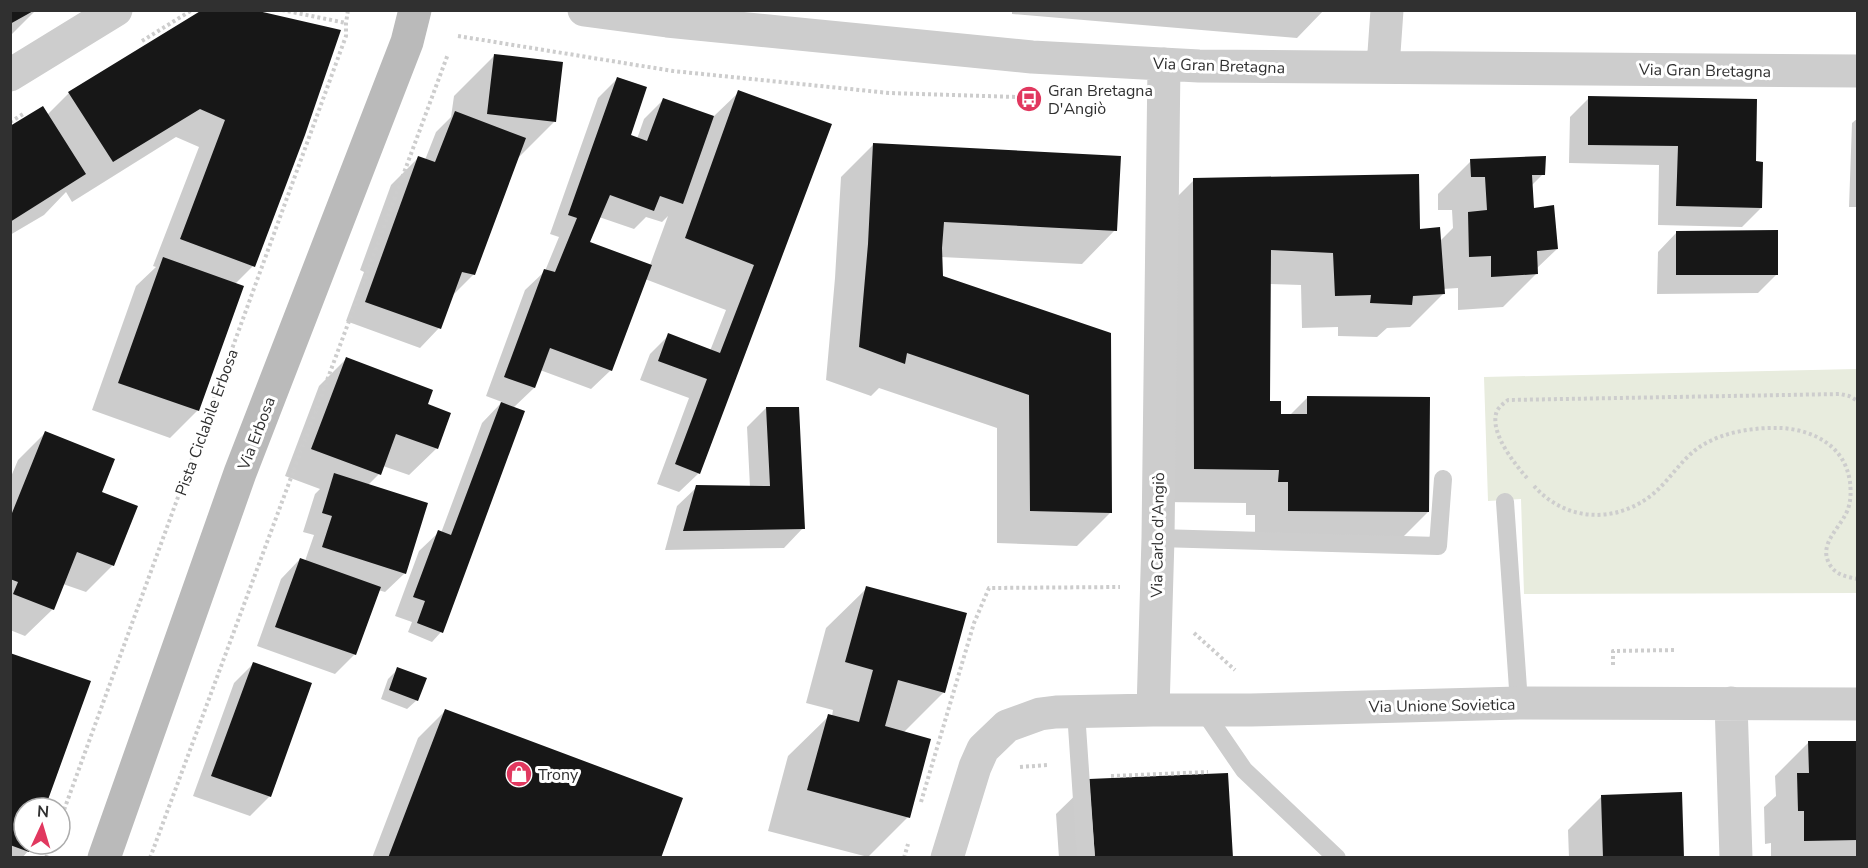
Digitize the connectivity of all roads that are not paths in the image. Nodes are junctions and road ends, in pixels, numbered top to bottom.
1 (116, 10) edge
2 (415, 10) edge
3 (584, 10) edge
4 (1387, 10) edge
5 (1164, 64) junction
6 (1383, 67) junction
7 (1857, 71) edge
8 (10, 75) edge
9 (1443, 479) dead end
10 (1505, 502) dead end
11 (1158, 538) junction
12 (1519, 703) junction
13 (1731, 703) junction
14 (1857, 704) edge
15 (1153, 710) junction
16 (1203, 710) junction
17 (1076, 712) junction
18 (104, 858) edge
19 (947, 858) edge
20 (1086, 858) edge
21 (1337, 858) edge
22 (1736, 858) edge

1 - 8 street
2 - 18 main road, Via Erbosa
3 - 5 street, Via Gran Bretagna
4 - 6 street
5 - 6 street, Via Gran Bretagna
5 - 11 street, Via Carlo d'Angiò
6 - 7 street, Via Gran Bretagna
9 - 11 lane
10 - 12 lane
11 - 15 street, Via Carlo d'Angiò
12 - 13 street, Via Unione Sovietica
12 - 16 street, Via Unione Sovietica
13 - 14 street, Via Unione Sovietica
13 - 22 street
15 - 16 street, Via Unione Sovietica
15 - 17 street
16 - 21 lane
17 - 19 street
17 - 20 lane

